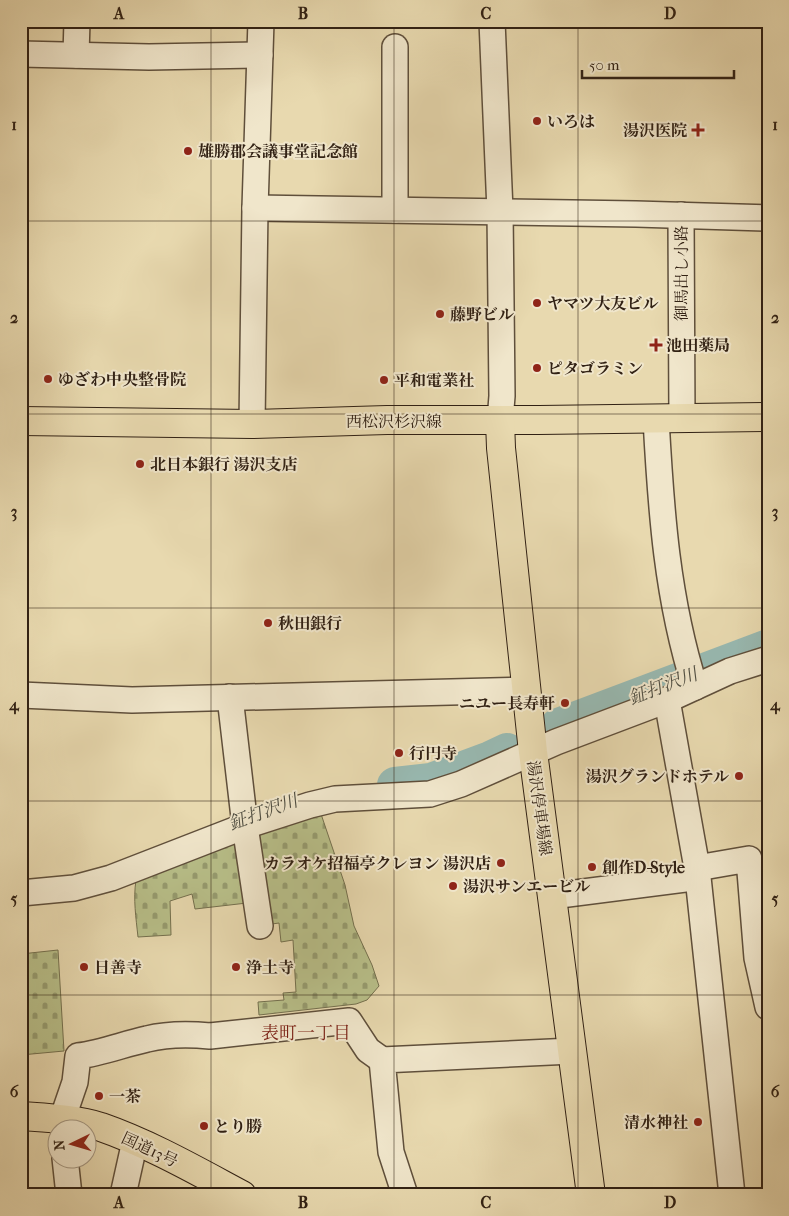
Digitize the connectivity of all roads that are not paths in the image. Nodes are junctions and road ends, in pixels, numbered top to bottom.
1 (76, 21) edge
2 (261, 21) edge
3 (492, 21) edge
4 (394, 47) dead end
5 (21, 54) edge
6 (76, 55) junction
7 (260, 55) junction
8 (255, 208) junction
9 (395, 210) junction
10 (500, 211) junction
11 (680, 215) junction
12 (768, 218) edge
13 (768, 417) edge
14 (669, 419) junction
15 (21, 421) edge
16 (500, 421) junction
17 (252, 424) junction
18 (768, 659) edge
19 (694, 686) junction
20 (527, 690) junction
21 (21, 695) edge
22 (230, 698) junction
23 (667, 700) junction
24 (533, 752) junction
25 (245, 826) junction
26 (758, 858) edge
27 (697, 868) junction
28 (21, 893) edge
29 (552, 896) junction
30 (260, 926) dead end
31 (768, 1007) edge
32 (572, 1051) junction
33 (382, 1060) junction
34 (21, 1116) edge
35 (65, 1118) edge
36 (48, 1121) edge
37 (98, 1127) edge
38 (135, 1141) junction
39 (66, 1168) edge
40 (69, 1195) edge
41 (123, 1195) edge
42 (242, 1195) edge
43 (405, 1195) edge
44 (591, 1195) edge
45 (732, 1195) edge

1 - 6 street
2 - 7 street
3 - 10 street
4 - 9 street
5 - 6 street
6 - 7 street
7 - 8 street
8 - 9 street
8 - 17 street
9 - 10 street
10 - 11 street
10 - 16 street
11 - 12 street, 御馬出し小路
11 - 14 street, 御馬出し小路
13 - 14 main road, 西松沢杉沢線
14 - 16 main road, 西松沢杉沢線
14 - 19 street, 御馬出し小路
15 - 17 main road, 西松沢杉沢線
16 - 17 main road, 西松沢杉沢線
16 - 20 main road, 湯沢停車場線
18 - 19 street
19 - 23 street
20 - 22 street
20 - 24 main road, 湯沢停車場線
21 - 22 street
22 - 25 street
23 - 24 street
23 - 27 street
24 - 25 street
24 - 29 main road, 湯沢停車場線
25 - 28 street
25 - 30 street
26 - 27 street
26 - 31 street
27 - 29 street
27 - 45 street
29 - 32 main road, 湯沢停車場線
32 - 33 street
32 - 44 main road, 湯沢停車場線
33 - 35 street
33 - 43 street
34 - 36 main road, 国道13号
37 - 38 main road, 国道13号
38 - 41 street
38 - 42 main road, 国道13号
39 - 40 street

